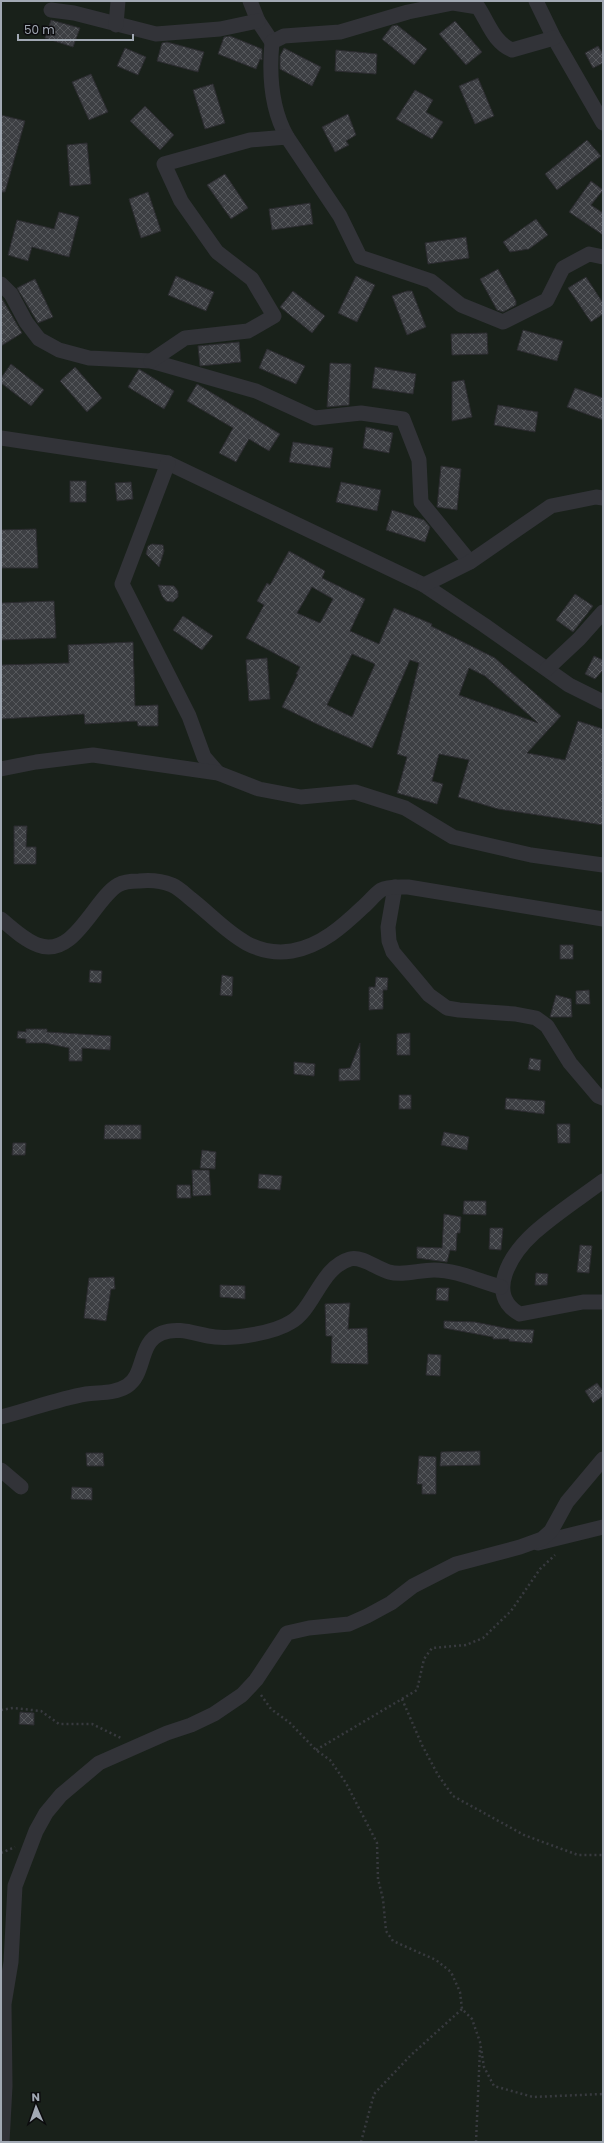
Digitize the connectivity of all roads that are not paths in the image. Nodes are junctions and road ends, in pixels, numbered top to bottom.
1 (118, 1) edge
2 (250, 1) edge
3 (536, 1) edge
4 (50, 10) dead end
5 (258, 21) junction
6 (116, 25) junction
7 (554, 38) junction
8 (272, 42) junction
9 (603, 123) edge
10 (287, 137) junction
11 (603, 257) edge
12 (1, 284) edge
13 (151, 361) junction
14 (1, 438) edge
15 (168, 463) junction
16 (603, 498) edge
17 (470, 562) junction
18 (424, 585) junction
19 (603, 612) edge
20 (547, 669) junction
21 (603, 702) edge
22 (1, 769) edge
23 (218, 773) junction
24 (603, 865) edge
25 (395, 887) junction
26 (1, 919) edge
27 (603, 919) edge
28 (603, 1098) edge
29 (603, 1181) edge
30 (501, 1287) junction
31 (603, 1302) edge
32 (1, 1417) edge
33 (603, 1459) edge
34 (1, 1470) edge
35 (22, 1486) dead end
36 (603, 1528) edge
37 (520, 1547) junction
38 (2, 2142) edge

1 - 6 street
2 - 5 street
3 - 7 street
4 - 6 street
5 - 6 street
5 - 8 street
7 - 8 street
7 - 9 street
8 - 10 street
10 - 11 street
10 - 13 street
12 - 13 street
13 - 17 street
14 - 15 street
15 - 18 street
15 - 23 street
16 - 17 street
17 - 18 street
18 - 20 street
19 - 20 street
20 - 21 street
22 - 23 street
23 - 24 street
25 - 26 street
25 - 27 street
25 - 28 street
29 - 30 street
30 - 31 street
30 - 32 street
33 - 37 street
34 - 35 street
36 - 37 street
37 - 38 street

